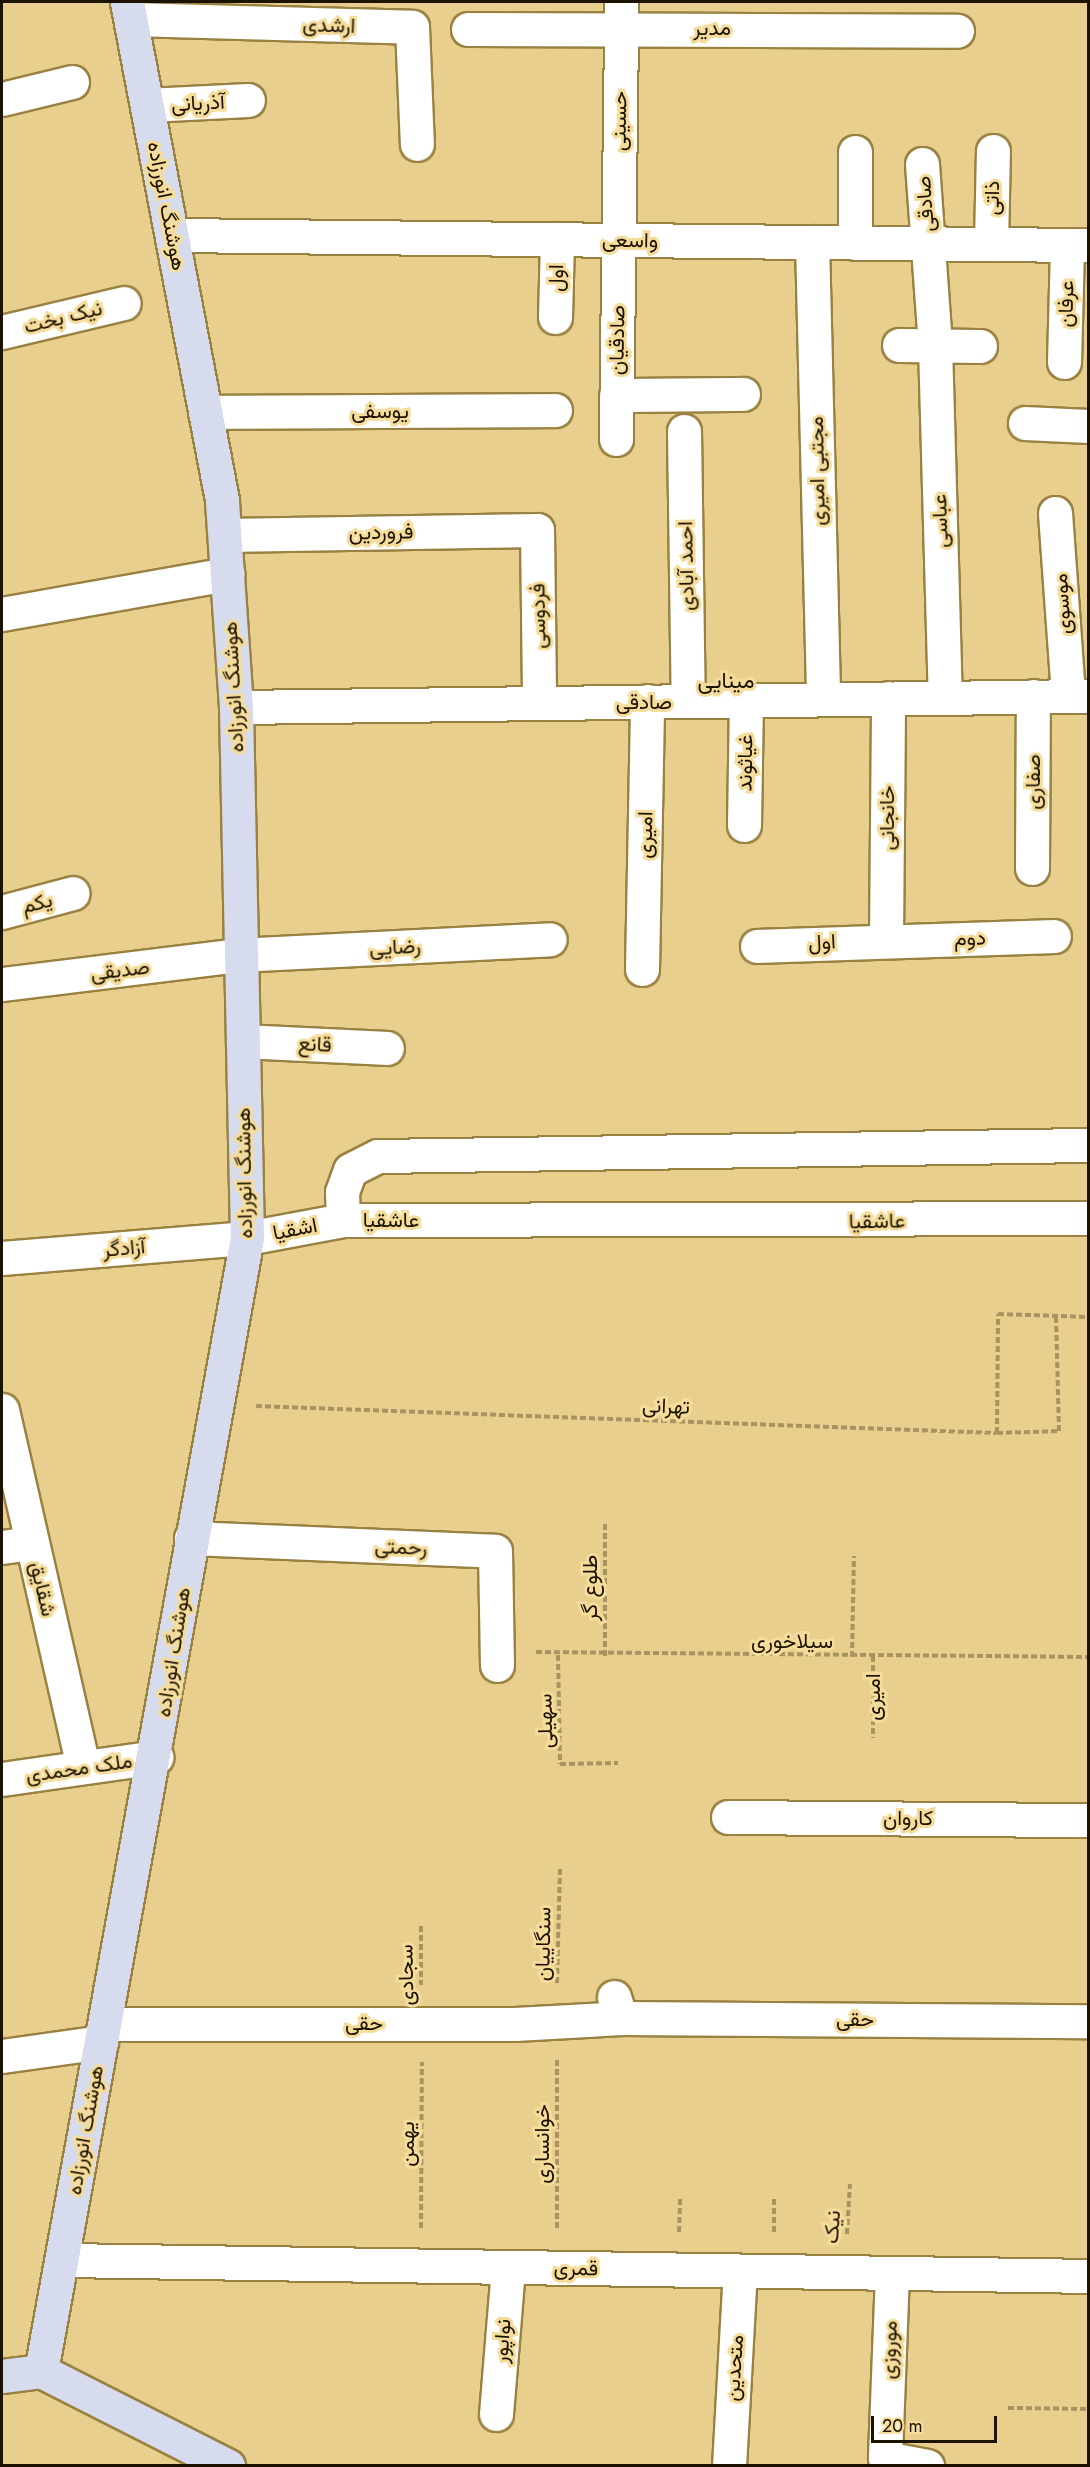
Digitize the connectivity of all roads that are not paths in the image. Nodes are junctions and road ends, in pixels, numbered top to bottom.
1 (129, 10) edge
2 (621, 15) edge
3 (468, 29) dead end
4 (957, 31) dead end
5 (72, 82) dead end
6 (2, 99) edge
7 (248, 100) dead end
8 (147, 105) junction
9 (417, 144) dead end
10 (993, 151) dead end
11 (855, 152) dead end
12 (922, 164) dead end
13 (172, 235) junction
14 (557, 239) junction
15 (618, 240) junction
16 (812, 242) junction
17 (855, 243) junction
18 (928, 244) junction
19 (992, 244) junction
20 (1078, 245) edge
21 (124, 303) dead end
22 (555, 317) dead end
23 (2, 332) edge
24 (899, 345) dead end
25 (935, 345) junction
26 (980, 346) dead end
27 (1064, 362) dead end
28 (743, 394) dead end
29 (616, 395) junction
30 (555, 410) dead end
31 (205, 411) junction
32 (1025, 423) dead end
33 (1089, 426) edge
34 (684, 431) dead end
35 (616, 439) dead end
36 (1055, 513) dead end
37 (537, 530) joint
38 (225, 535) junction
39 (227, 574) junction
40 (2, 614) edge
41 (1033, 696) junction
42 (1078, 696) edge
43 (888, 698) junction
44 (945, 698) junction
45 (823, 699) junction
46 (746, 700) junction
47 (647, 701) junction
48 (688, 701) junction
49 (539, 703) junction
50 (236, 707) junction
51 (744, 825) dead end
52 (1032, 868) dead end
53 (73, 893) dead end
54 (2, 912) edge
55 (1054, 936) dead end
56 (550, 939) dead end
57 (886, 939) junction
58 (757, 946) dead end
59 (239, 955) junction
60 (642, 969) dead end
61 (2, 981) edge
62 (243, 1041) junction
63 (387, 1048) dead end
64 (1089, 1145) edge
65 (1089, 1218) edge
66 (343, 1220) junction
67 (247, 1238) junction
68 (2, 1258) edge
69 (2, 1410) edge
70 (191, 1538) junction
71 (17, 1545) edge
72 (497, 1656) road end
73 (156, 1757) junction
74 (83, 1767) junction
75 (2, 1779) edge
76 (728, 1817) dead end
77 (1089, 1820) edge
78 (1089, 2021) edge
79 (104, 2033) junction
80 (2, 2056) edge
81 (63, 2260) junction
82 (508, 2267) junction
83 (741, 2271) junction
84 (892, 2273) junction
85 (1089, 2276) edge
86 (41, 2371) junction
87 (2, 2376) edge
88 (496, 2414) dead end
89 (228, 2466) edge
90 (729, 2466) edge
91 (927, 2466) edge

1 - 8 main road, هوشنگ انورزاده
1 - 9 street, ارشدی
2 - 3 street, مدیر
2 - 4 street, مدیر
2 - 15 street, حسینی
5 - 6 street
7 - 8 street, آذریانی
8 - 13 main road, هوشنگ انورزاده
10 - 19 street, ذاتی
11 - 17 street
12 - 18 street, صادقی
13 - 14 street, واسعی
13 - 31 main road, هوشنگ انورزاده
14 - 15 street, واسعی
14 - 22 street, اول
15 - 16 street, واسعی
15 - 29 street, صادقیان
16 - 17 street, واسعی
16 - 45 street, مجتبی امیری
17 - 18 street, واسعی
18 - 19 street, واسعی
18 - 25 street, صادقی
19 - 20 street, واسعی
20 - 27 street, عرفان
21 - 23 street, نیک بخت
24 - 25 street
25 - 26 street
25 - 44 street, عباسی
28 - 29 street
29 - 35 street, صادقیان
30 - 31 street, یوسفی
31 - 38 main road, هوشنگ انورزاده
32 - 33 street
34 - 48 street, احمد آبادی
36 - 42 street, موسوی
37 - 38 street, فروردین
37 - 49 street, فردوسی
38 - 39 main road, هوشنگ انورزاده
39 - 40 street
39 - 50 main road, هوشنگ انورزاده
41 - 42 street, صادقی
41 - 44 street, صادقی
41 - 52 street, صفاری
43 - 44 street, صادقی
43 - 45 street, صادقی
43 - 57 street, خانجانی
45 - 46 street, صادقی
46 - 48 street, صادقی
46 - 51 street, غیاثوند
47 - 48 street, صادقی
47 - 49 street, صادقی
47 - 60 street, امیری
49 - 50 street, صادقی
50 - 59 main road, هوشنگ انورزاده
53 - 54 street, یکم
55 - 57 street, دوم
56 - 59 street, رضایی
57 - 58 street, اول
59 - 61 street, صدیقی
59 - 62 main road, هوشنگ انورزاده
62 - 63 street, قانع
62 - 67 main road, هوشنگ انورزاده
64 - 66 street, عاشقیا
65 - 66 street, عاشقیا
66 - 67 street, اشقیا
67 - 68 street, آزادگر
67 - 70 main road, هوشنگ انورزاده
69 - 71 street, شقایق
70 - 72 street, رحمتی
70 - 73 main road, هوشنگ انورزاده
71 - 74 street, شقایق
73 - 74 street, ملک محمدی
73 - 79 main road, هوشنگ انورزاده
74 - 75 street, ملک محمدی
76 - 77 street, کاروان
78 - 79 street, حقی
79 - 80 street, حقی
79 - 81 main road, هوشنگ انورزاده
81 - 82 street, قمری
81 - 86 main road, هوشنگ انورزاده
82 - 83 street, قمری
82 - 88 street, نواپور
83 - 84 street, قمری
83 - 90 street, متحدین
84 - 85 street, قمری
84 - 91 street, موروزی
86 - 87 main road
86 - 89 main road

